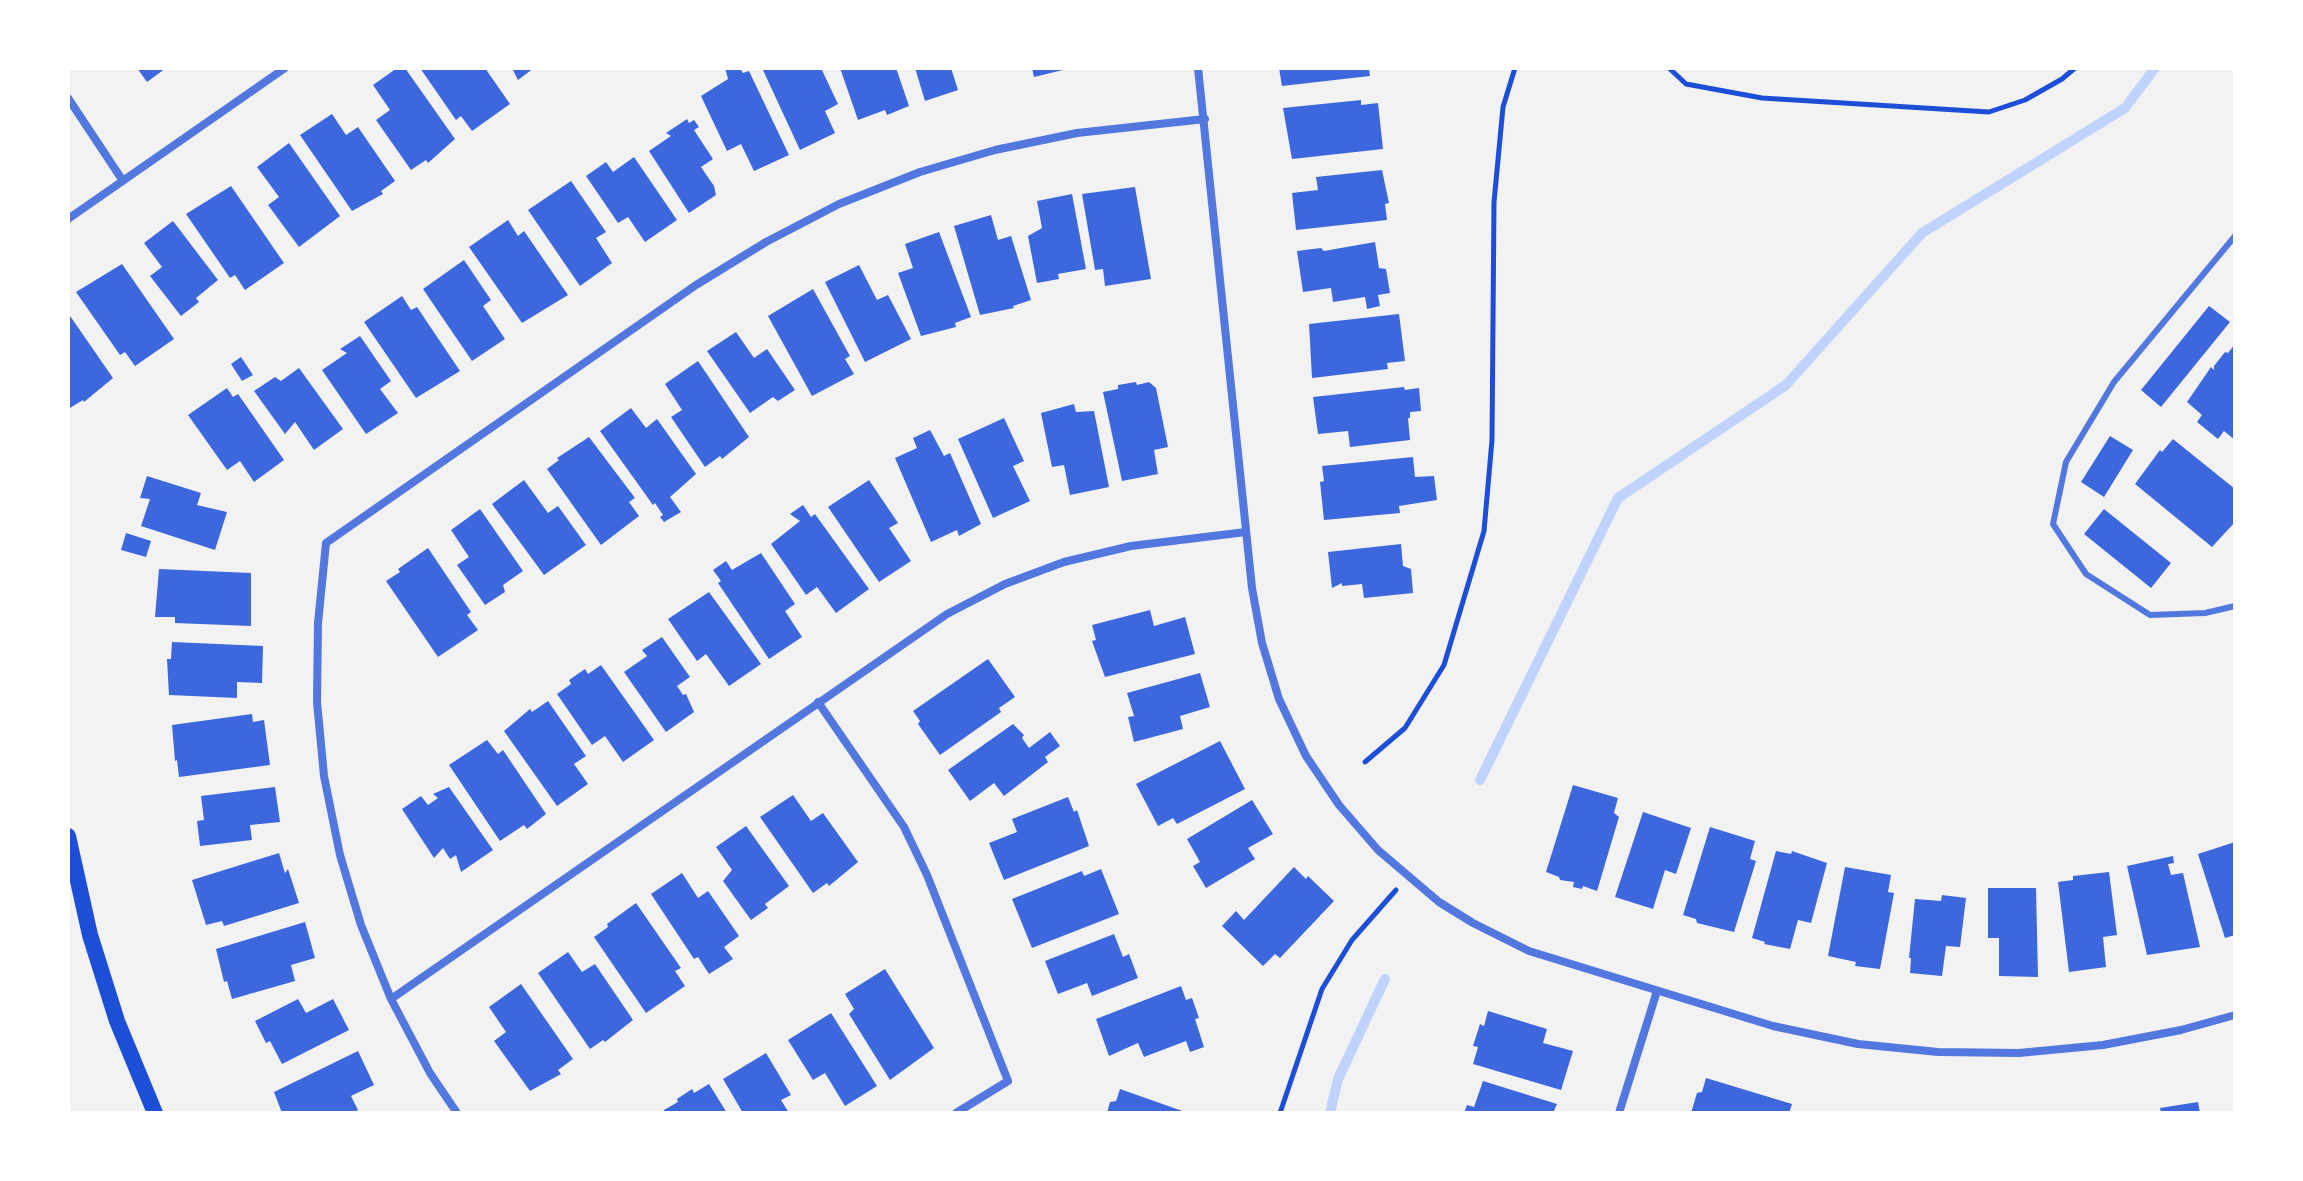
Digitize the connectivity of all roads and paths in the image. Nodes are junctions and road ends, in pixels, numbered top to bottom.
1 (285, 68) edge
2 (1198, 68) edge
3 (1515, 68) edge
4 (1669, 68) edge
5 (2075, 68) edge
6 (68, 98) edge
7 (1205, 119) junction
8 (123, 181) junction
9 (68, 219) edge
10 (2235, 236) edge
11 (1246, 532) junction
12 (2235, 606) edge
13 (818, 702) junction
14 (1365, 762) dead end
15 (68, 836) edge
16 (1407, 876) junction
17 (1657, 991) junction
18 (391, 999) junction
19 (2235, 1015) edge
20 (153, 1112) edge
21 (457, 1113) edge
22 (956, 1113) edge
23 (1280, 1113) edge
24 (1619, 1113) edge

1 - 8 street
2 - 7 street
3 - 14 path
4 - 5 path
6 - 8 street
7 - 11 street
7 - 18 street
8 - 9 street
10 - 12 lane
11 - 13 street
11 - 16 street
13 - 18 street
13 - 22 street
15 - 20 main road
16 - 17 street
16 - 23 path
17 - 19 street
17 - 24 street
18 - 21 street

